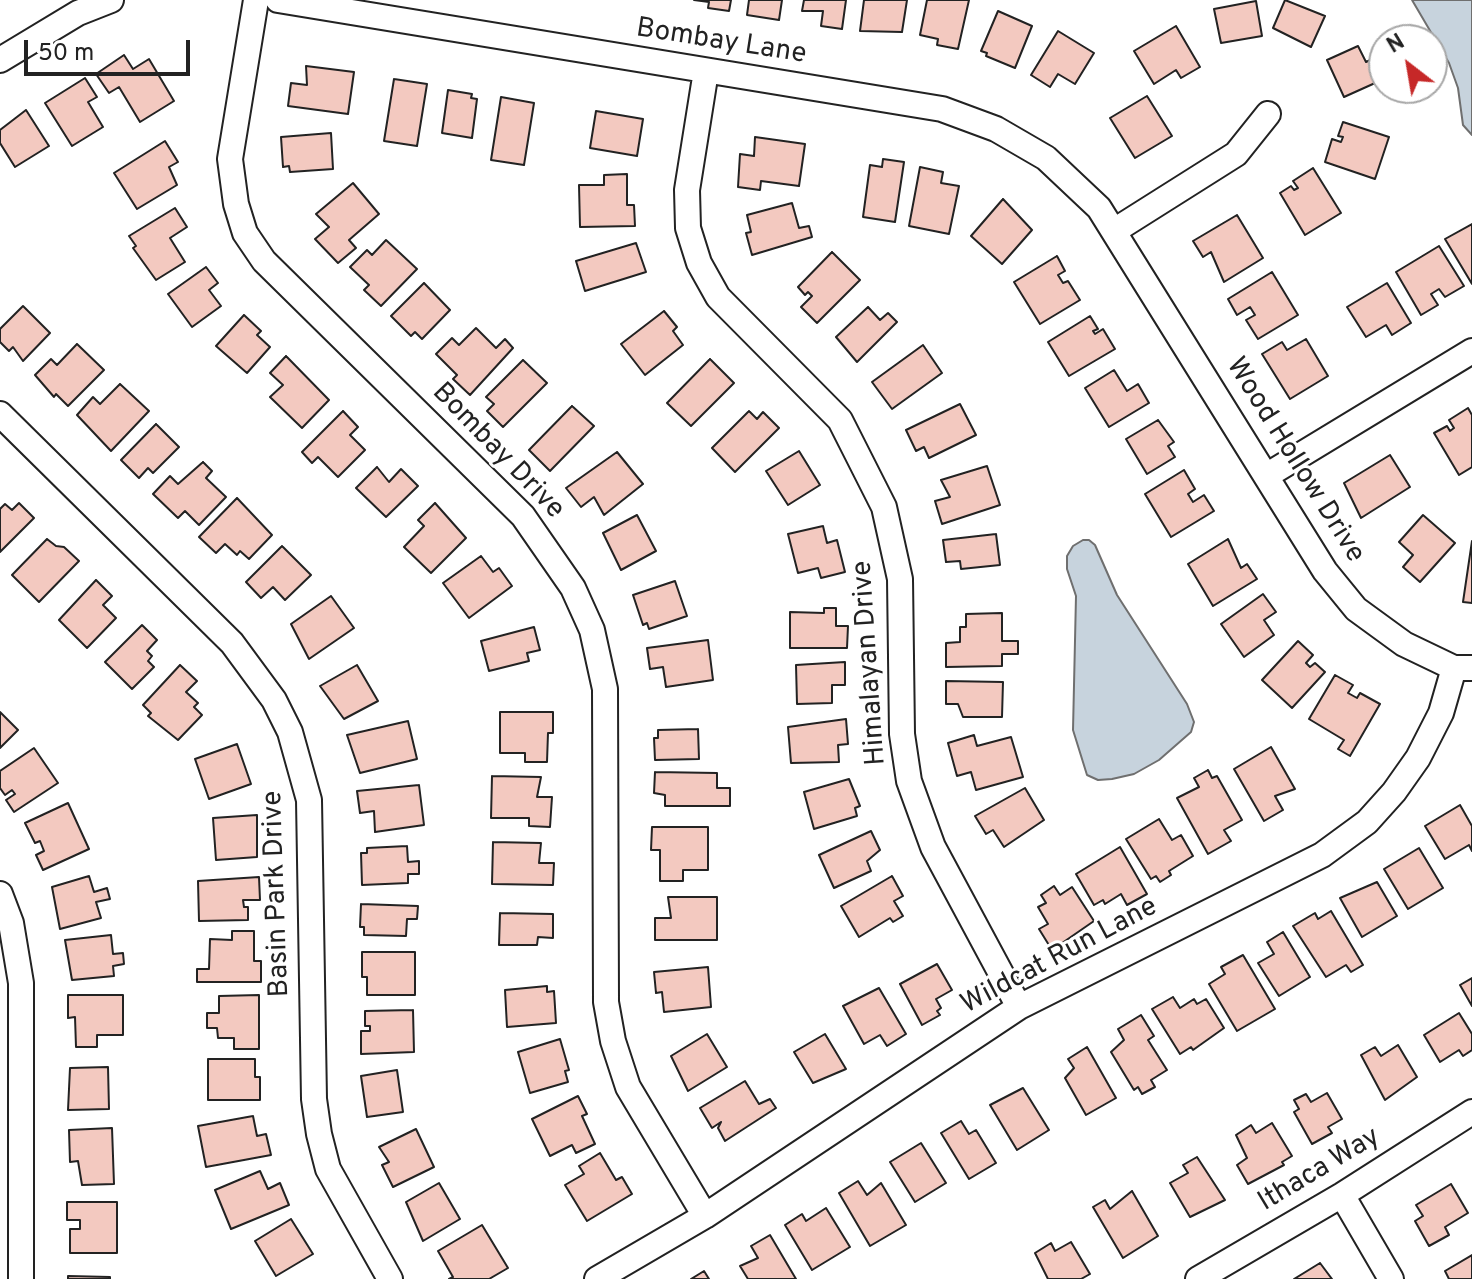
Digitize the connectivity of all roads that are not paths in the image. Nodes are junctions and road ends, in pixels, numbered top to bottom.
1 (111, 0) edge
2 (256, 0) edge
3 (278, 0) edge
4 (0, 60) edge
5 (706, 71) junction
6 (1268, 114) dead end
7 (1114, 231) junction
8 (1472, 351) edge
9 (0, 414) edge
10 (1266, 476) junction
11 (1463, 668) edge
12 (0, 894) edge
13 (1019, 1007) junction
14 (1472, 1112) edge
15 (1342, 1195) junction
16 (705, 1216) junction
17 (21, 1279) edge
18 (390, 1279) edge
19 (597, 1279) edge
20 (1198, 1279) edge
21 (1391, 1279) edge

1 - 4 street
2 - 16 street, Bombay Drive
3 - 5 street, Bombay Lane
5 - 7 street, Bombay Lane
5 - 13 street, Himalayan Drive
6 - 7 street
7 - 10 street, Wood Hollow Drive
8 - 10 street
9 - 18 street, Basin Park Drive
10 - 11 street, Wood Hollow Drive
11 - 13 street, Wildcat Run Lane
12 - 17 street
13 - 16 street, Wildcat Run Lane
14 - 15 street, Ithaca Way
15 - 20 street, Ithaca Way
15 - 21 street
16 - 19 street, Wildcat Run Lane

